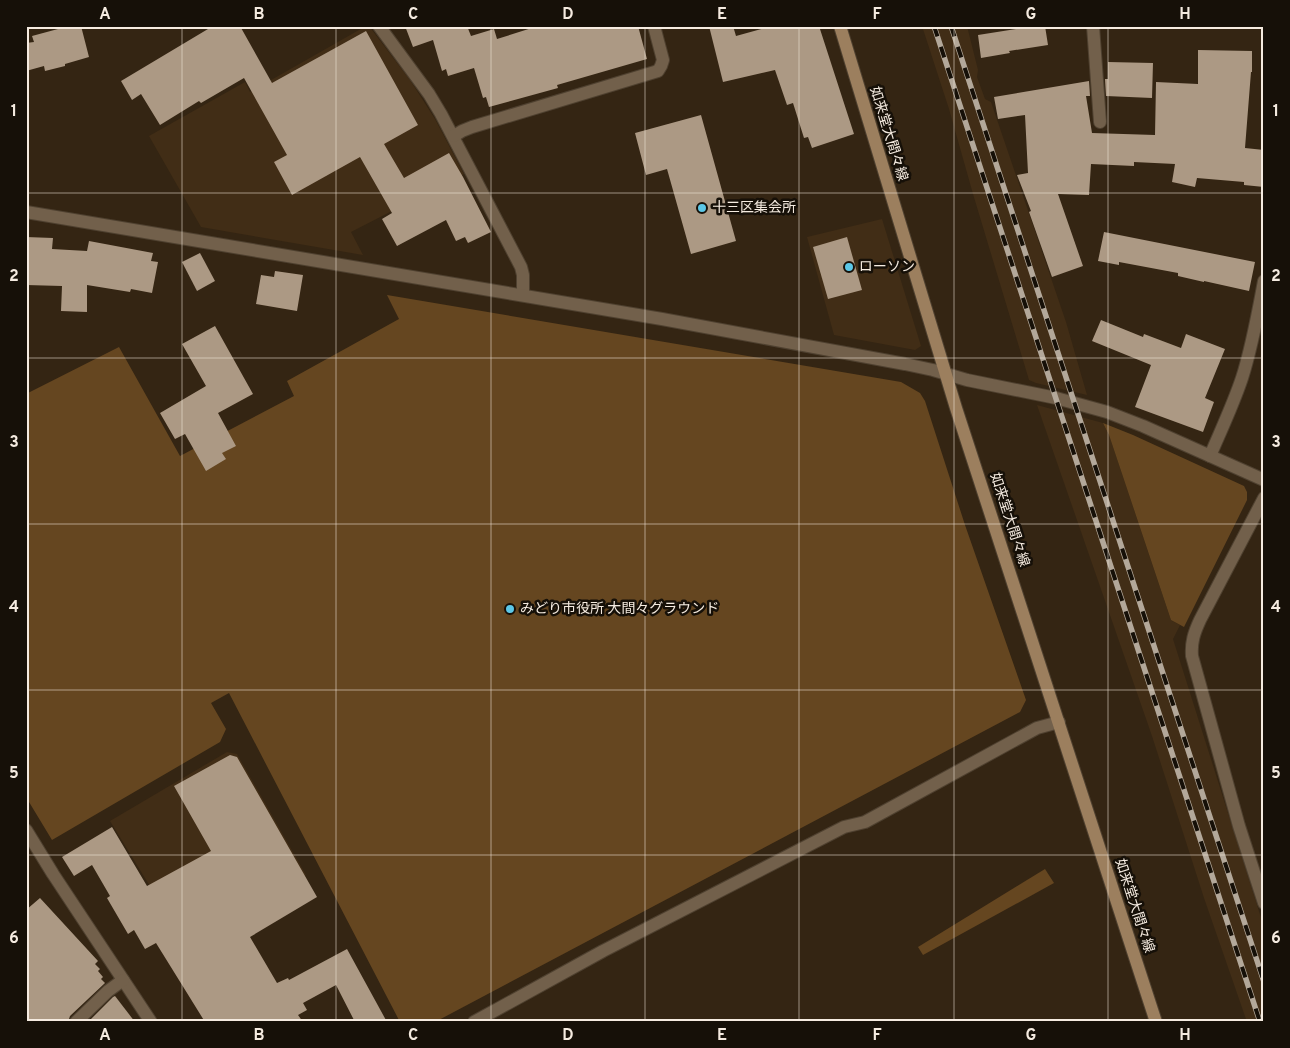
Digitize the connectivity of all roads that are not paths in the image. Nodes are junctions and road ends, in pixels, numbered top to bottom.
1 (379, 26) edge
2 (654, 26) edge
3 (840, 26) edge
4 (1093, 26) edge
5 (1100, 122) dead end
6 (454, 136) junction
7 (26, 212) edge
8 (1264, 281) edge
9 (523, 296) junction
10 (947, 374) junction
11 (1210, 456) junction
12 (1264, 480) edge
13 (1264, 498) edge
14 (1059, 722) junction
15 (26, 830) edge
16 (1264, 903) edge
17 (123, 980) junction
18 (76, 1022) edge
19 (152, 1022) edge
20 (474, 1022) edge
21 (1156, 1022) edge

1 - 6 street
2 - 6 street
3 - 10 main road, 如来堂大間々線
4 - 5 street
6 - 9 street
7 - 9 street
8 - 11 street
9 - 10 street
10 - 11 street
10 - 14 main road, 如来堂大間々線
11 - 12 street
13 - 16 street
14 - 20 street
14 - 21 main road, 如来堂大間々線
15 - 17 street
17 - 18 street
17 - 19 street

